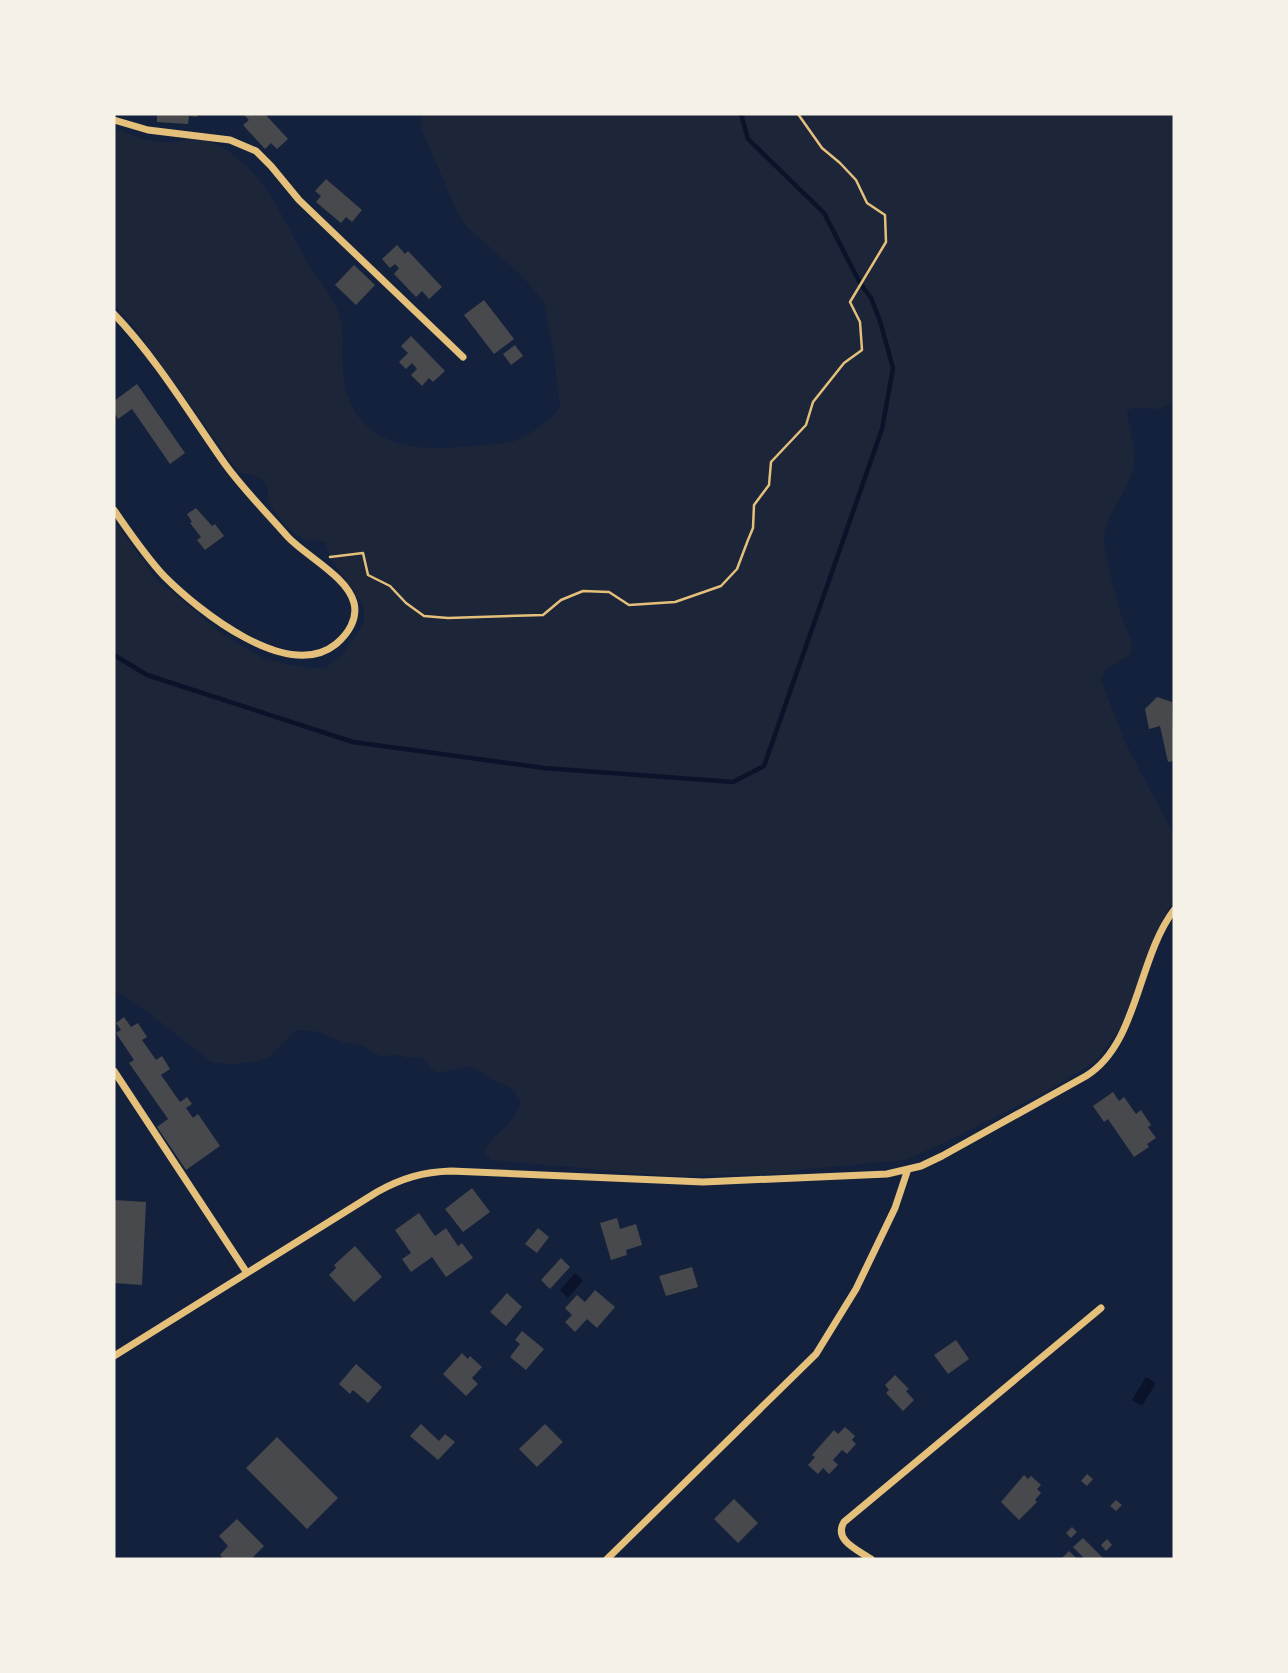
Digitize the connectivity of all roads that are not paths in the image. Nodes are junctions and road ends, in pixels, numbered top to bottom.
1 (114, 120) edge
2 (114, 314) edge
3 (463, 357) dead end
4 (114, 510) edge
5 (1174, 910) edge
6 (114, 1071) edge
7 (908, 1169) junction
8 (247, 1273) junction
9 (1101, 1308) dead end
10 (114, 1356) edge
11 (607, 1559) edge
12 (871, 1559) edge

1 - 3 street
2 - 4 street
5 - 7 street
6 - 8 street
7 - 8 street
7 - 11 street
8 - 10 street
9 - 12 street

